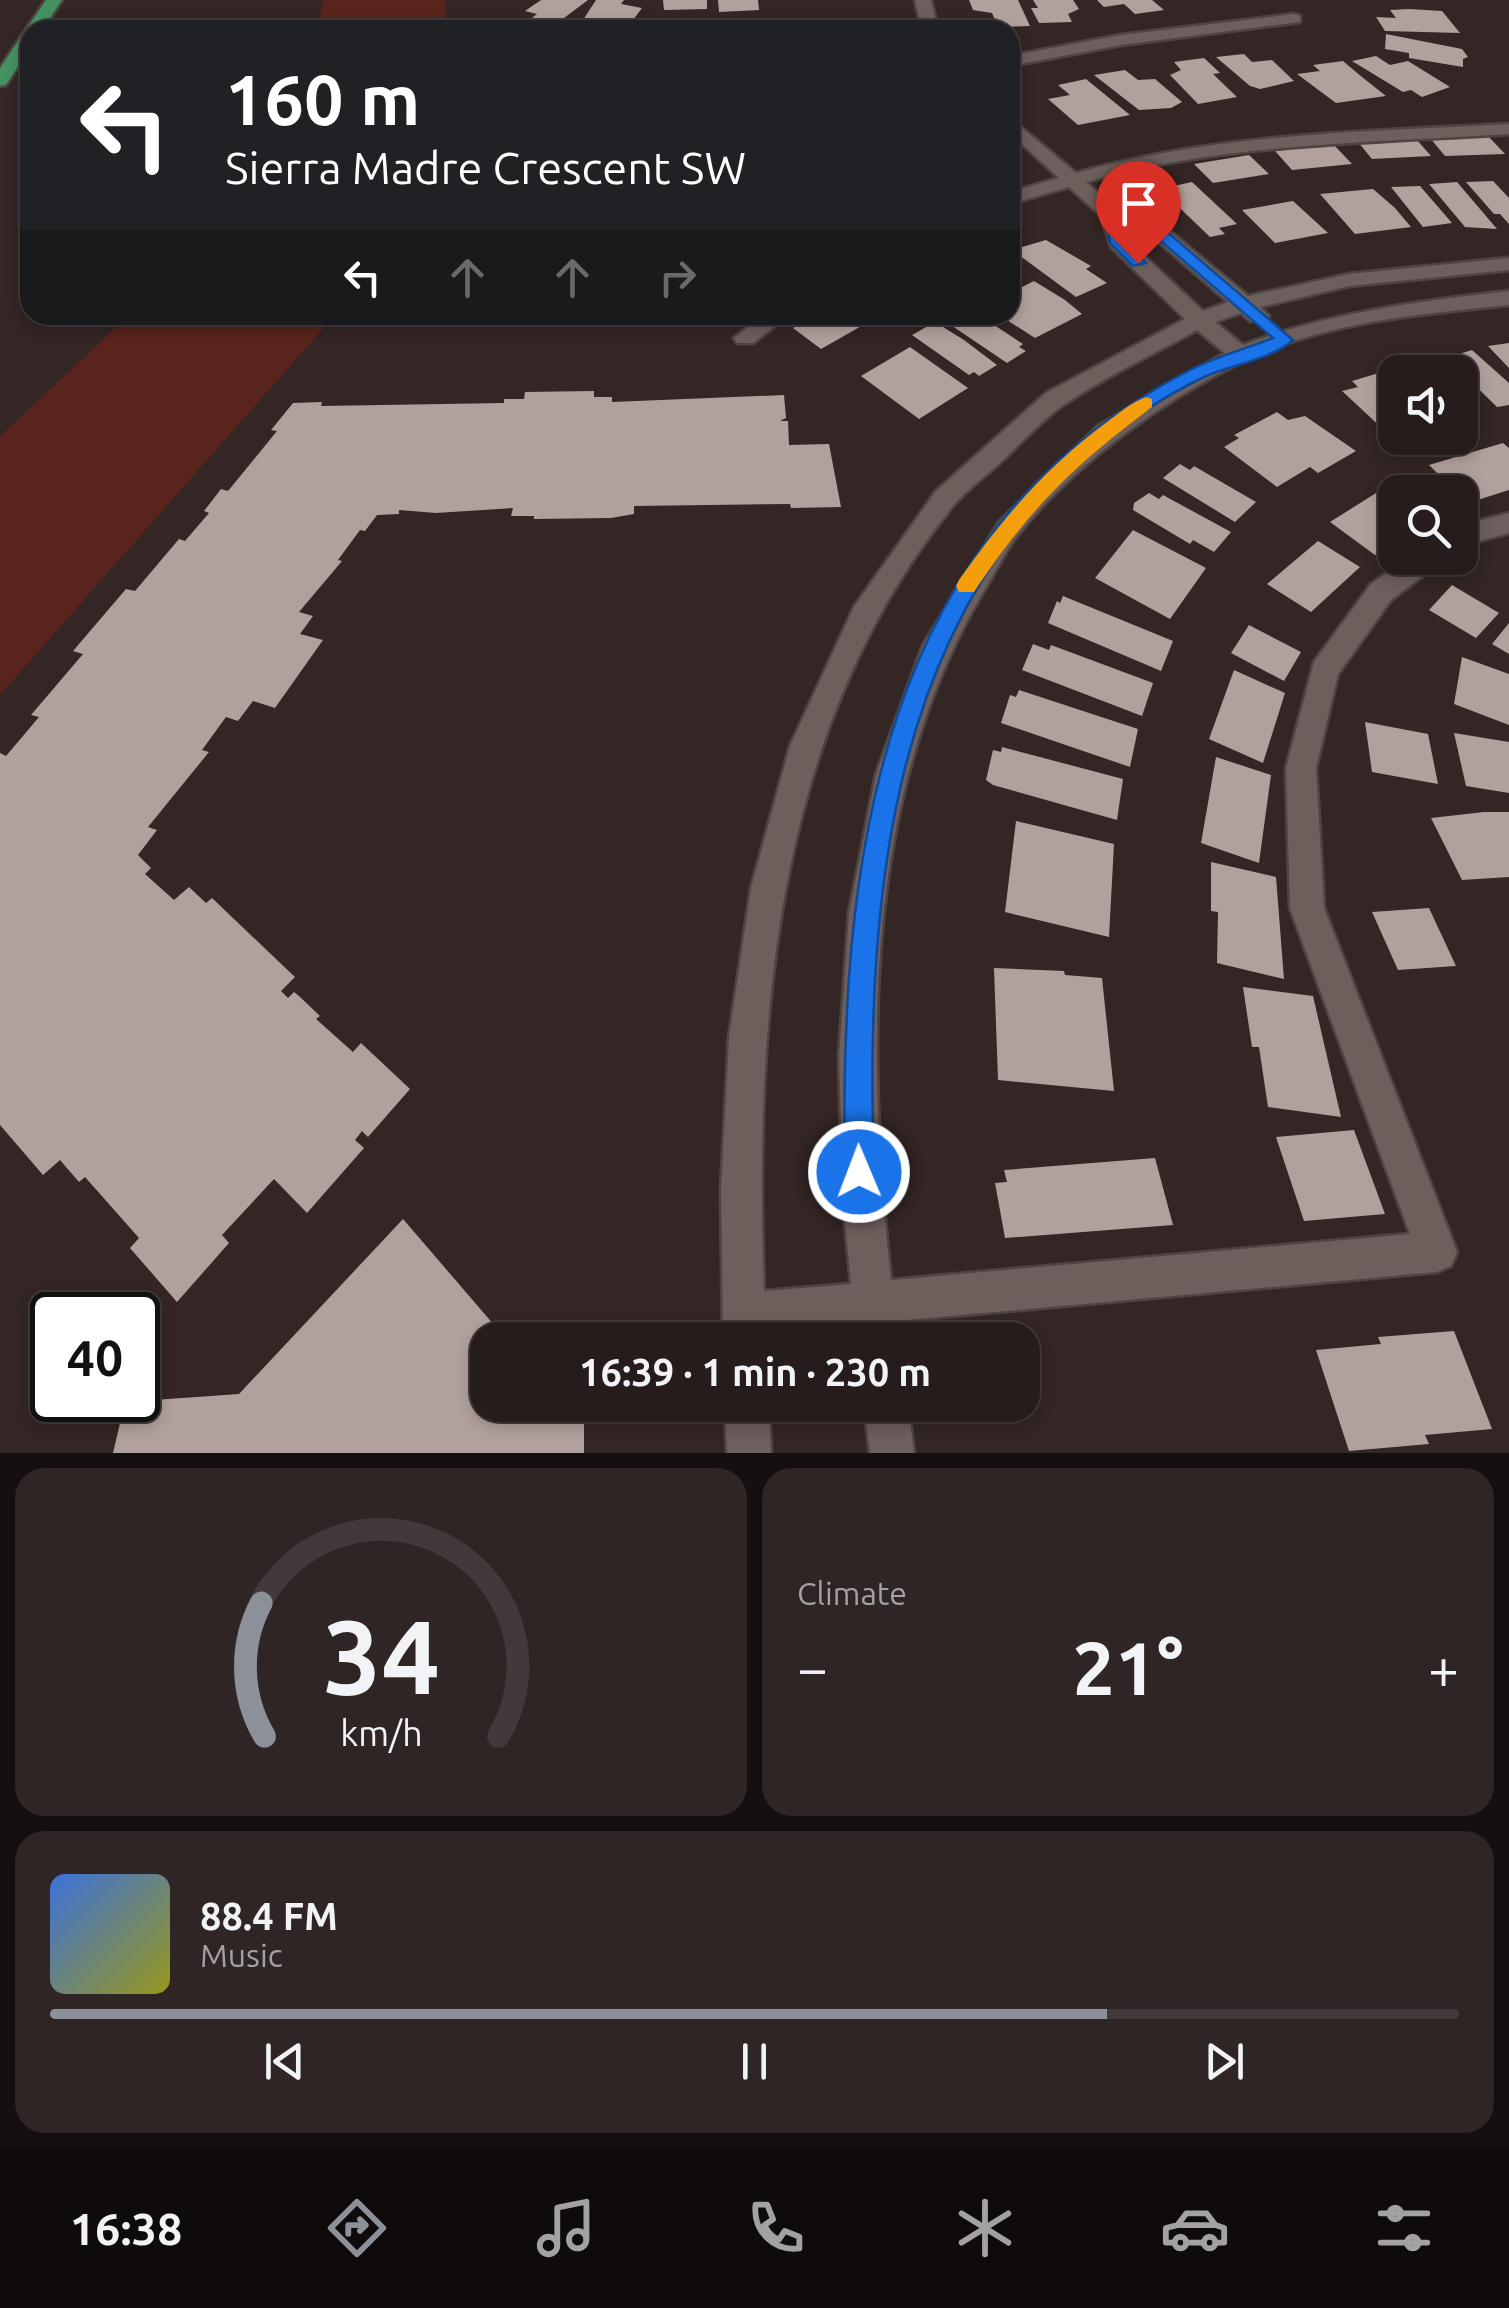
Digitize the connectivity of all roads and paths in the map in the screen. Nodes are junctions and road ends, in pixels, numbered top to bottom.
1 (1294, 19) dead end
2 (20, 51) edge
3 (1020, 59) edge
4 (0, 81) edge
5 (1509, 129) edge
6 (1020, 132) edge
7 (1073, 180) junction
8 (1020, 195) edge
9 (1110, 214) junction
10 (1509, 264) edge
11 (1509, 298) edge
12 (1246, 305) junction
13 (1198, 320) junction
14 (763, 325) edge
15 (744, 338) dead end
16 (1285, 340) junction
17 (1240, 354) junction
18 (1509, 523) edge
19 (1478, 531) edge
20 (1404, 575) edge
21 (872, 1302) junction
22 (743, 1322) edge
23 (769, 1322) edge
24 (875, 1322) edge
25 (748, 1422) edge
26 (888, 1422) edge
27 (749, 1453) edge
28 (892, 1453) edge

1 - 3 street
2 - 4 main road
5 - 7 street
6 - 7 street
7 - 8 street
7 - 9 street
9 - 12 street
9 - 13 street
10 - 12 street
11 - 16 street
12 - 13 street
12 - 16 street
13 - 17 street
13 - 22 street
14 - 15 street
16 - 17 street
17 - 21 street
18 - 19 street
20 - 21 street
21 - 23 street
21 - 24 street
25 - 27 street
26 - 28 street

